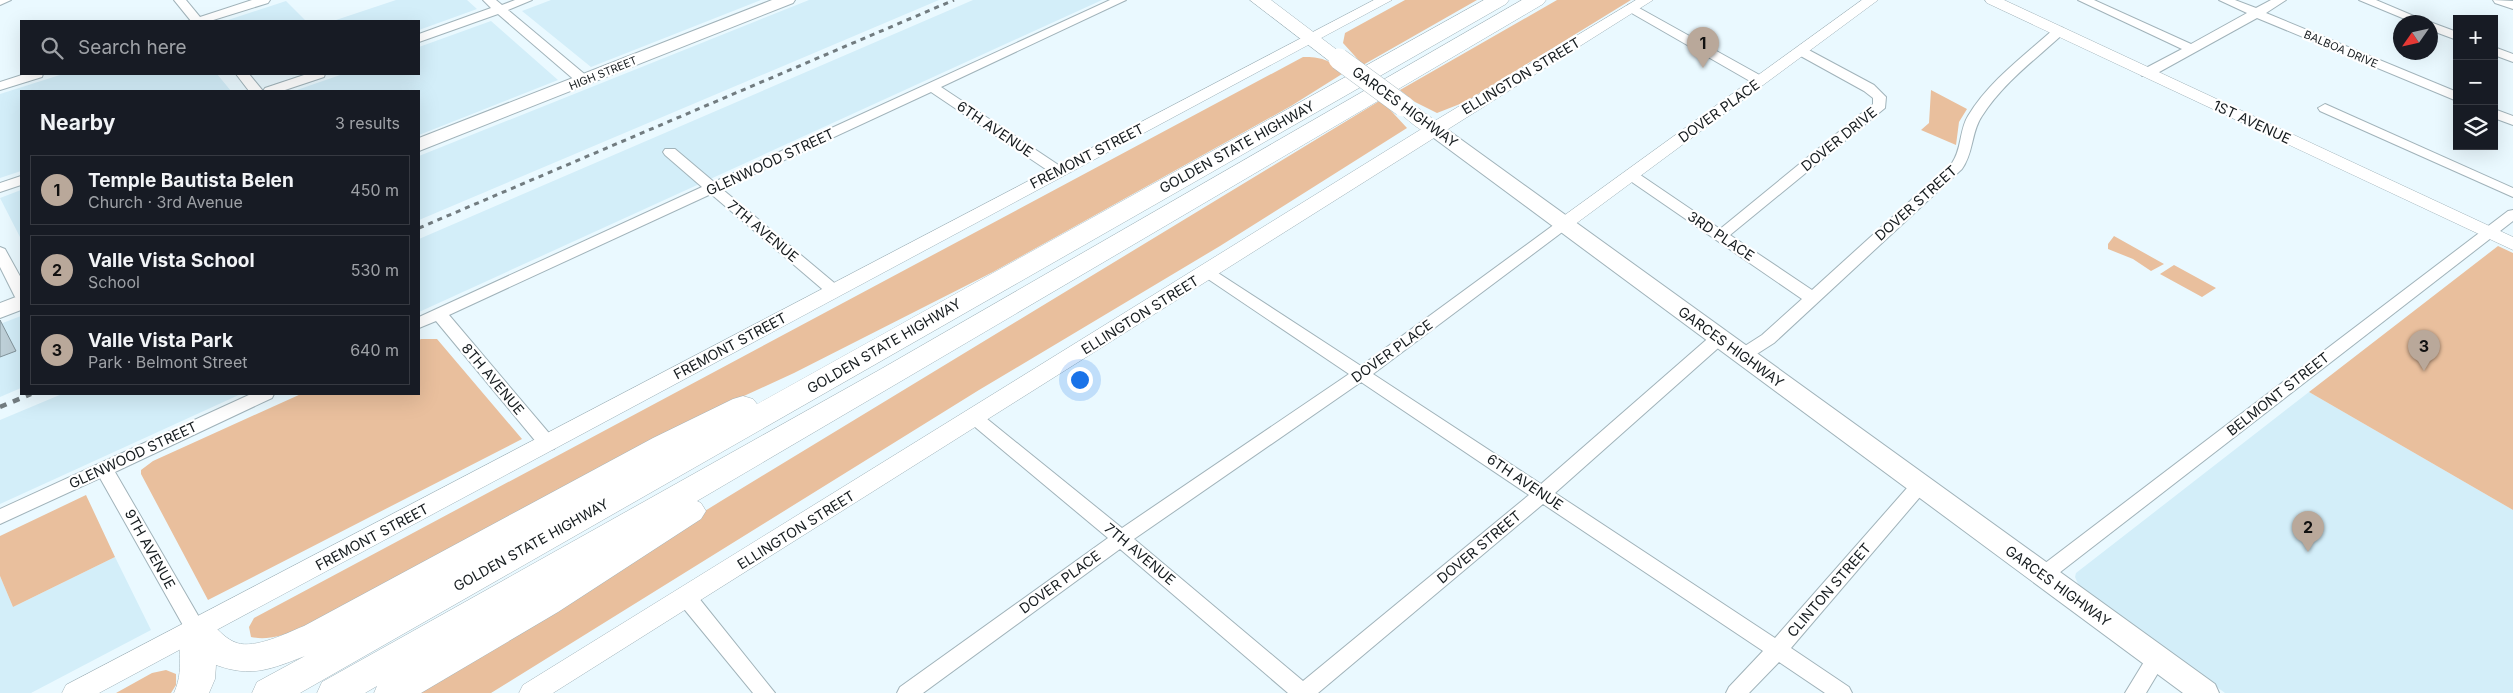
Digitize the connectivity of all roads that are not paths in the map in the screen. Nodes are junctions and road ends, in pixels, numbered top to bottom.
1 (5, 0) edge
2 (180, 0) edge
3 (264, 0) edge
4 (489, 0) edge
5 (526, 0) edge
6 (787, 0) edge
7 (1120, 0) edge
8 (1258, 0) edge
9 (1385, 0) edge
10 (1499, 0) edge
11 (1536, 0) edge
12 (1871, 0) edge
13 (1992, 0) edge
14 (2084, 0) edge
15 (2225, 0) edge
16 (2280, 0) edge
17 (2365, 0) edge
18 (2499, 0) edge
19 (0, 1) edge
20 (1639, 4) edge
21 (2513, 5) edge
22 (500, 9) junction
23 (2256, 13) junction
24 (2404, 15) edge
25 (197, 20) edge
26 (201, 20) edge
27 (2438, 29) edge
28 (2059, 32) junction
29 (2453, 35) edge
30 (420, 38) edge
31 (1311, 40) junction
32 (2191, 48) junction
33 (1801, 52) junction
34 (2498, 52) edge
35 (2513, 58) edge
36 (2147, 73) junction
37 (35, 75) edge
38 (243, 75) edge
39 (316, 75) edge
40 (583, 80) junction
41 (1760, 81) junction
42 (0, 86) edge
43 (932, 87) junction
44 (255, 90) edge
45 (273, 90) edge
46 (2453, 95) edge
47 (2325, 108) dead end
48 (2498, 115) edge
49 (2513, 121) edge
50 (1434, 129) junction
51 (420, 145) edge
52 (670, 152) dead end
53 (1058, 170) junction
54 (1631, 175) junction
55 (20, 180) edge
56 (0, 188) edge
57 (713, 188) junction
58 (2513, 193) edge
59 (2513, 214) edge
60 (1564, 224) junction
61 (2488, 232) junction
62 (1720, 236) junction
63 (2513, 244) edge
64 (0, 252) edge
65 (1207, 272) junction
66 (833, 290) junction
67 (20, 291) edge
68 (1812, 298) junction
69 (964, 301) junction
70 (20, 302) edge
71 (0, 311) edge
72 (439, 314) junction
73 (420, 324) edge
74 (1719, 338) junction
75 (1743, 355) junction
76 (1361, 374) junction
77 (891, 376) junction
78 (264, 395) edge
79 (975, 418) junction
80 (548, 444) junction
81 (104, 469) junction
82 (1920, 486) junction
83 (1542, 494) junction
84 (0, 517) edge
85 (1121, 538) junction
86 (2043, 575) junction
87 (687, 598) junction
88 (196, 630) junction
89 (1777, 650) junction
90 (2158, 658) junction
91 (75, 693) edge
92 (191, 693) edge
93 (269, 693) edge
94 (334, 693) edge
95 (390, 693) edge
96 (532, 693) edge
97 (765, 693) edge
98 (907, 693) edge
99 (1303, 693) edge
100 (1736, 693) edge
101 (1842, 693) edge
102 (2135, 693) edge
103 (2205, 693) edge

1 - 19 street
2 - 25 street
3 - 26 street
4 - 22 street
5 - 22 street
6 - 40 main road, HIGH STREET
7 - 43 street, GLENWOOD STREET
8 - 31 main road, GARCES HIGHWAY
9 - 31 street, FREMONT STREET
10 - 69 highway, GOLDEN STATE HIGHWAY
11 - 77 highway, GOLDEN STATE HIGHWAY
12 - 33 street, DOVER PLACE
13 - 28 street, 1ST AVENUE
14 - 32 street
15 - 23 street, BALBOA DRIVE
16 - 23 street
17 - 24 street
18 - 21 street
20 - 41 street
20 - 50 street, ELLINGTON STREET
22 - 30 street
22 - 40 street
23 - 32 street
23 - 46 street, BALBOA DRIVE
27 - 29 street
28 - 36 street, 1ST AVENUE
28 - 68 street, DOVER STREET
31 - 50 main road, GARCES HIGHWAY, bridge
31 - 53 street, FREMONT STREET
32 - 36 street
33 - 41 street, DOVER PLACE
33 - 62 street, DOVER DRIVE
34 - 35 street
36 - 61 street, 1ST AVENUE
37 - 42 street
38 - 44 street
39 - 45 street
40 - 51 main road, HIGH STREET
41 - 54 street, DOVER PLACE
43 - 53 street, 6TH AVENUE
43 - 57 street, GLENWOOD STREET
47 - 58 street
48 - 49 street
50 - 60 main road, GARCES HIGHWAY
50 - 65 street, ELLINGTON STREET
52 - 57 street, 7TH AVENUE
53 - 66 street, FREMONT STREET
54 - 60 street, DOVER PLACE
54 - 62 street, 3RD PLACE
55 - 56 street
57 - 66 street, 7TH AVENUE
57 - 72 street, GLENWOOD STREET
59 - 61 street, BELMONT STREET
60 - 74 main road, GARCES HIGHWAY
60 - 76 street, DOVER PLACE
61 - 63 street, 1ST AVENUE
61 - 86 street, BELMONT STREET
62 - 68 street, 3RD PLACE
64 - 67 street
65 - 76 street, 6TH AVENUE
65 - 79 street, ELLINGTON STREET
66 - 80 street, FREMONT STREET
68 - 75 street, DOVER STREET
69 - 88 highway
69 - 93 highway, GOLDEN STATE HIGHWAY
70 - 71 main road
72 - 73 street, GLENWOOD STREET
72 - 80 street, 8TH AVENUE
74 - 75 main road, GARCES HIGHWAY
74 - 83 street, DOVER STREET
75 - 82 main road, GARCES HIGHWAY
76 - 83 street, 6TH AVENUE
76 - 85 street, DOVER PLACE
77 - 94 highway, GOLDEN STATE HIGHWAY
77 - 95 highway
78 - 81 street, GLENWOOD STREET
79 - 85 street, 7TH AVENUE
79 - 87 street, ELLINGTON STREET
80 - 88 street, FREMONT STREET
81 - 84 street, GLENWOOD STREET
81 - 88 street, 9TH AVENUE
82 - 86 main road, GARCES HIGHWAY
82 - 89 street, CLINTON STREET
83 - 89 street, 6TH AVENUE
83 - 99 street, DOVER STREET
85 - 98 street, DOVER PLACE
85 - 99 street, 7TH AVENUE
86 - 90 main road, GARCES HIGHWAY
87 - 96 street, ELLINGTON STREET
87 - 97 street
88 - 91 street, FREMONT STREET
88 - 92 highway
89 - 100 street, CLINTON STREET
89 - 101 street, 6TH AVENUE
90 - 102 street
90 - 103 main road, GARCES HIGHWAY

